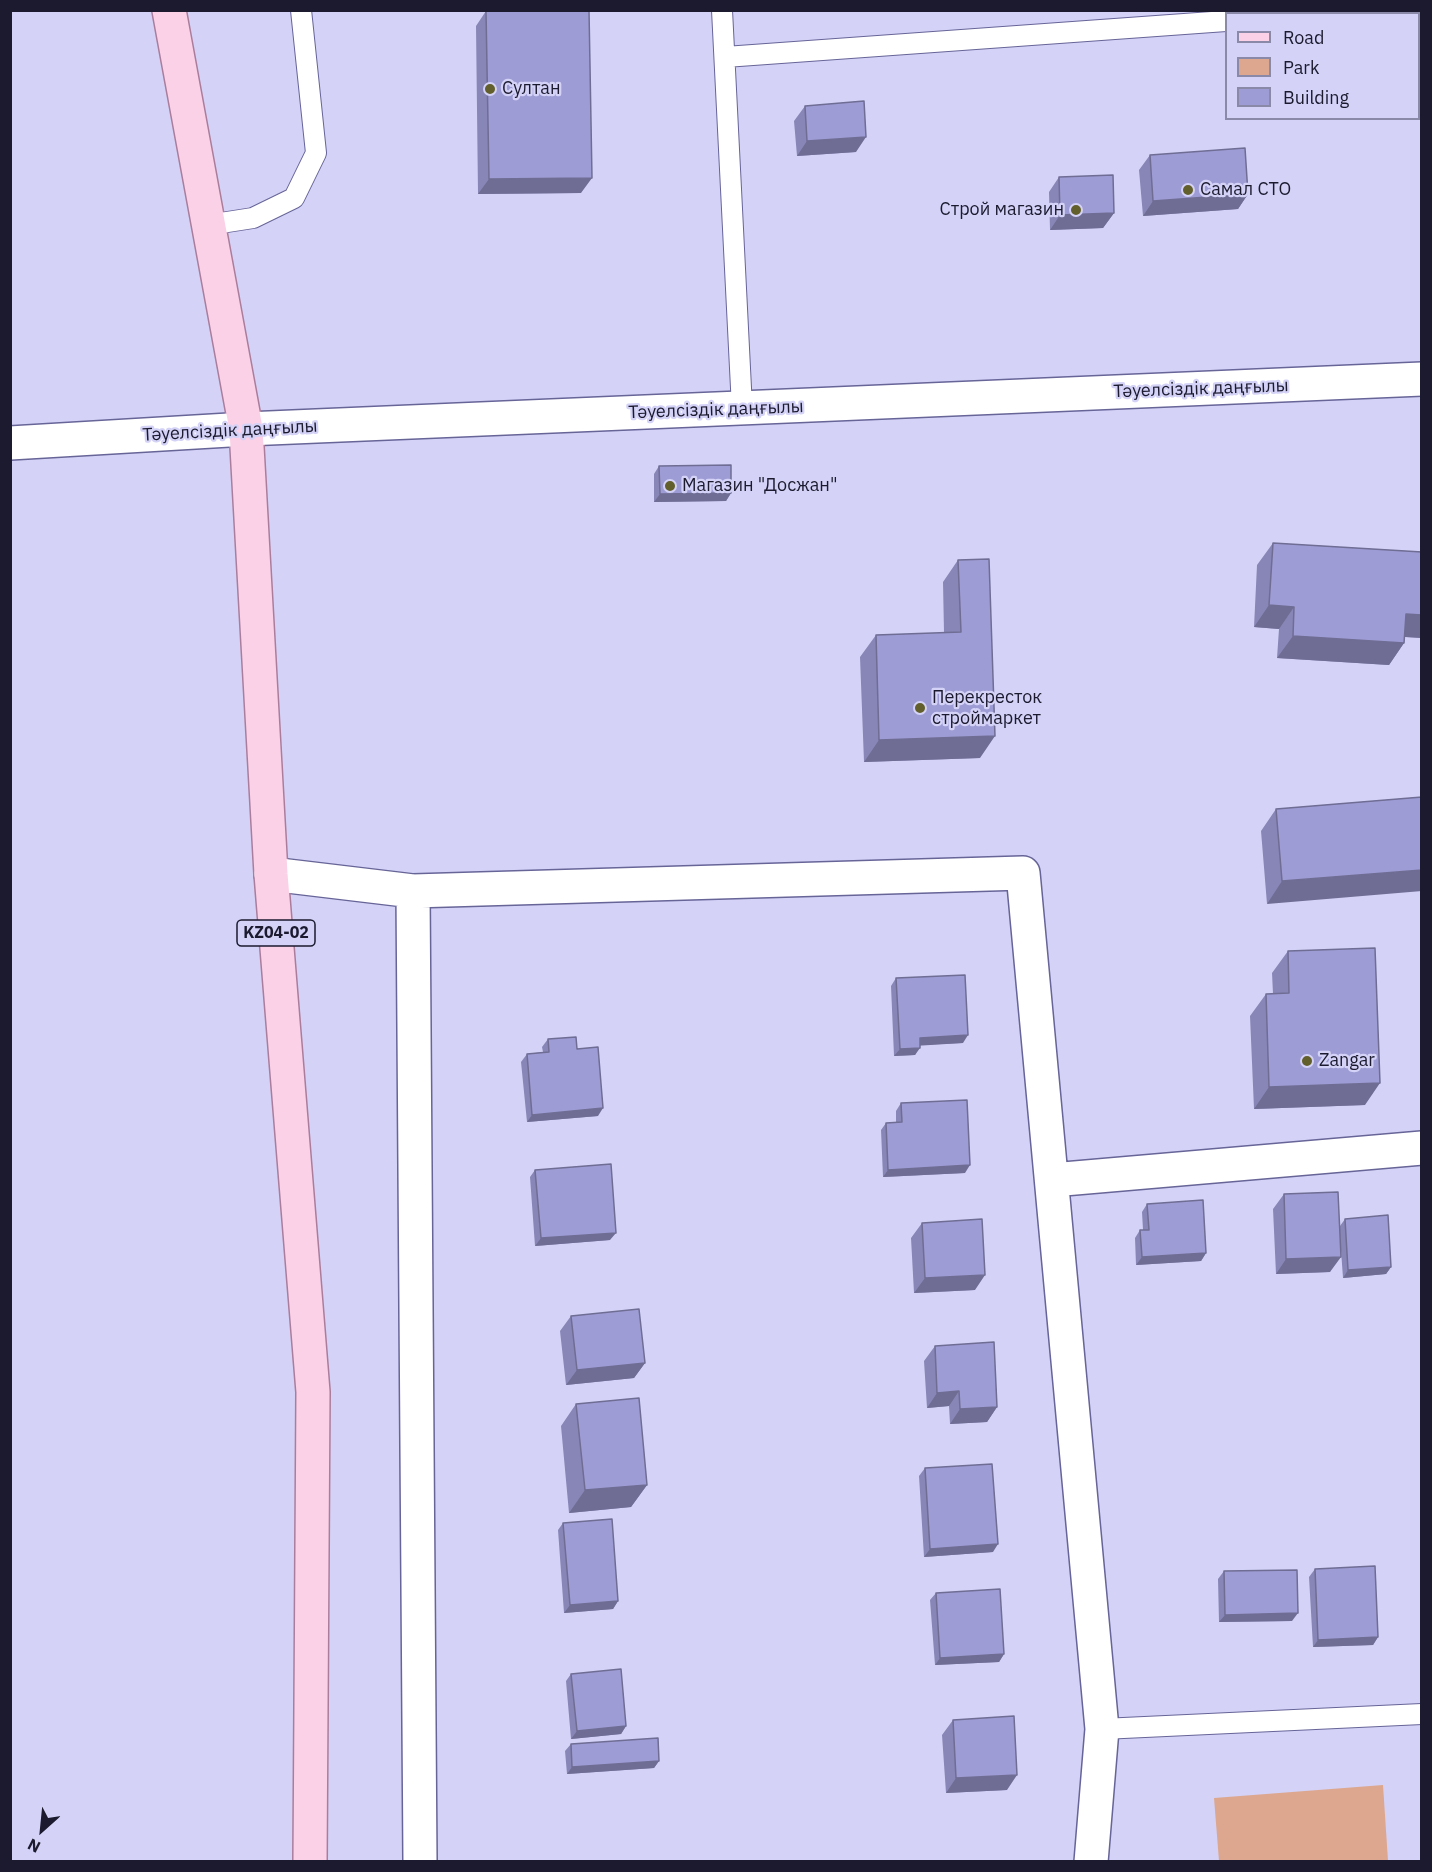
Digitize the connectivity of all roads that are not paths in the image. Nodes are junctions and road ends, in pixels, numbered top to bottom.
1 (168, 10) edge
2 (301, 10) edge
3 (722, 10) edge
4 (1225, 21) edge
5 (725, 57) junction
6 (208, 225) junction
7 (1422, 379) edge
8 (742, 408) junction
9 (246, 429) junction
10 (10, 443) edge
11 (271, 874) junction
12 (413, 891) junction
13 (1422, 1148) edge
14 (1053, 1180) junction
15 (1422, 1714) edge
16 (1102, 1729) junction
17 (310, 1862) edge
18 (420, 1862) edge
19 (1091, 1862) edge

1 - 6 main road, KZ04-02
2 - 6 lane
3 - 5 lane
4 - 5 lane
5 - 8 lane
6 - 9 main road, KZ04-02
7 - 8 street, Тәуелсіздік даңғылы
8 - 9 street, Тәуелсіздік даңғылы
9 - 10 street, Тәуелсіздік даңғылы
9 - 11 main road, KZ04-02
11 - 12 street
11 - 17 main road, KZ04-02
12 - 14 street
12 - 18 street
13 - 14 street
14 - 16 street
15 - 16 lane
16 - 19 street

